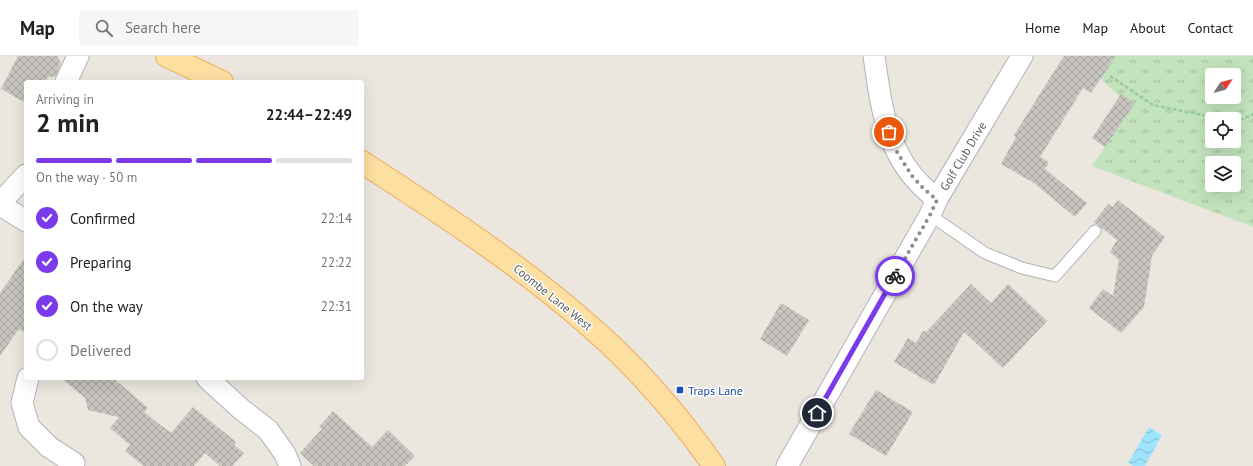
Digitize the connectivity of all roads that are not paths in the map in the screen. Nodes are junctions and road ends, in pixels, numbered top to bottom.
1 (78, 56) edge
2 (168, 56) edge
3 (874, 56) edge
4 (1022, 56) edge
5 (67, 80) edge
6 (218, 80) edge
7 (364, 163) edge
8 (24, 177) edge
9 (0, 204) edge
10 (934, 207) junction
11 (24, 220) edge
12 (1095, 231) dead end
13 (28, 380) edge
14 (209, 380) edge
15 (74, 463) dead end
16 (290, 466) edge
17 (714, 466) edge
18 (787, 466) edge

1 - 5 street
2 - 6 main road
3 - 10 street
4 - 10 street, Golf Club Drive
7 - 17 main road, Coombe Lane West
8 - 9 street
9 - 11 street
10 - 12 lane
10 - 18 street, Golf Club Drive
13 - 15 street
14 - 16 street

